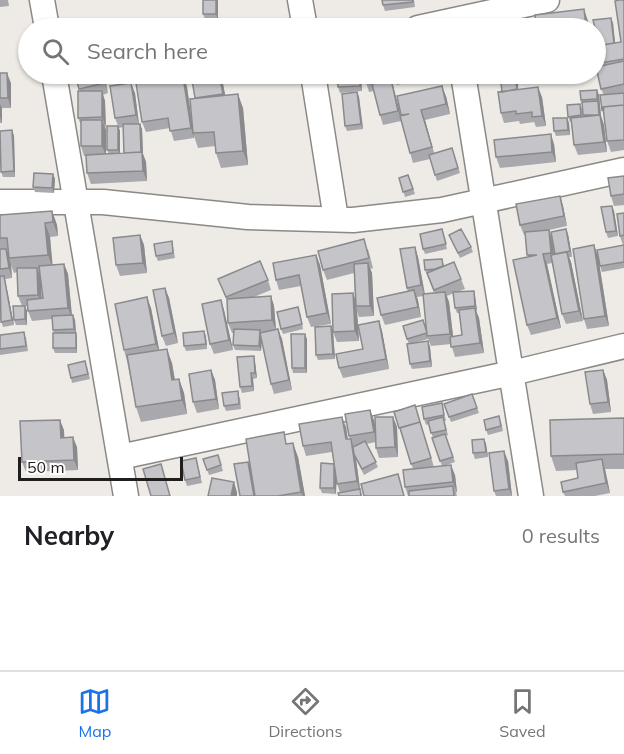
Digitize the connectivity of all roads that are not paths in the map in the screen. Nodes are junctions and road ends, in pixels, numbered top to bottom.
1 (42, 0) edge
2 (300, 0) edge
3 (547, 0) edge
4 (453, 16) edge
5 (45, 18) edge
6 (303, 18) edge
7 (56, 84) edge
8 (315, 84) edge
9 (465, 84) edge
10 (624, 170) edge
11 (484, 201) junction
12 (0, 202) edge
13 (76, 202) junction
14 (336, 219) junction
15 (624, 346) edge
16 (512, 373) junction
17 (120, 457) junction
18 (126, 496) edge
19 (531, 496) edge

1 - 5 street
2 - 6 street
3 - 4 street
7 - 13 street
8 - 14 street
9 - 11 street
10 - 11 street
11 - 14 street
11 - 16 street
12 - 13 street
13 - 14 street
13 - 17 street
15 - 16 street
16 - 17 street
16 - 19 street
17 - 18 street

